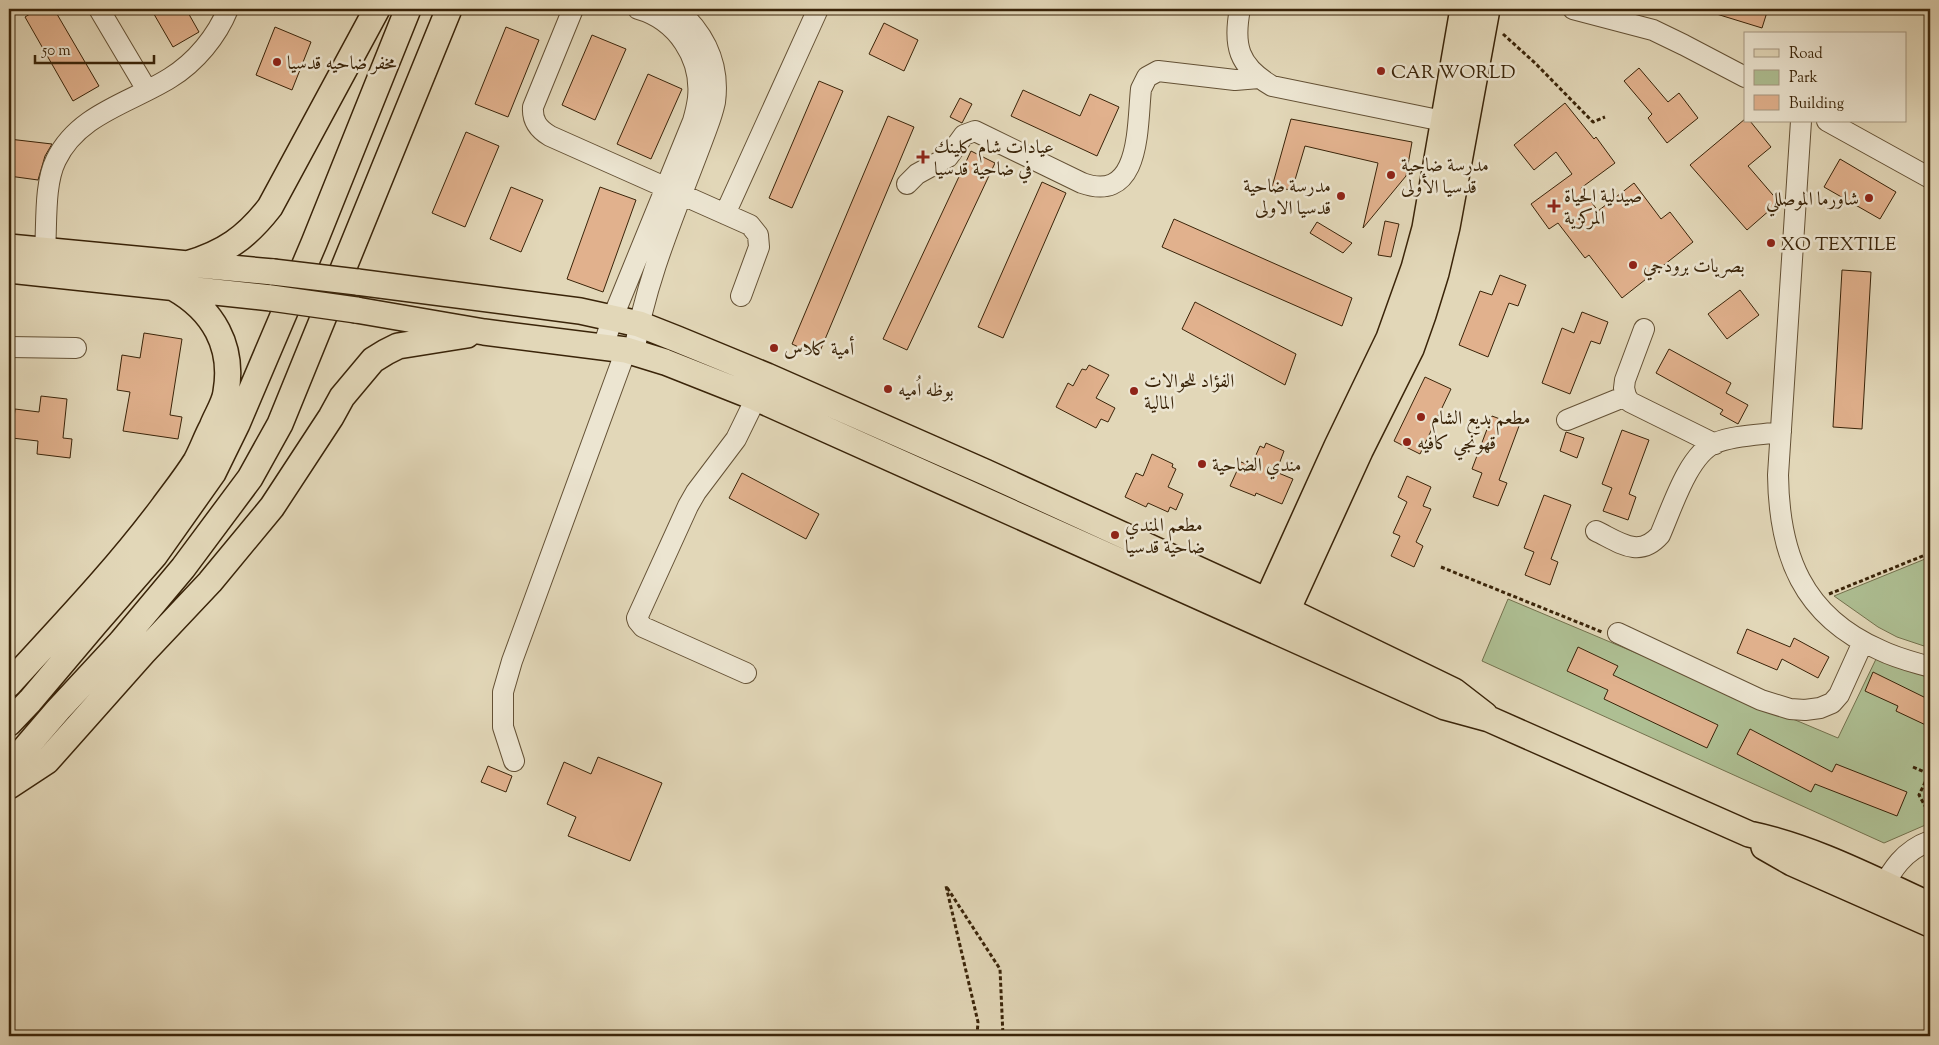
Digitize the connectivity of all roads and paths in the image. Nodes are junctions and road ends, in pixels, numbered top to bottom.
1 (99, 9) edge
2 (228, 9) edge
3 (377, 9) edge
4 (408, 9) edge
5 (449, 9) edge
6 (573, 9) edge
7 (638, 9) edge
8 (677, 9) edge
9 (818, 9) edge
10 (1240, 9) edge
11 (1573, 9) edge
12 (1478, 12) edge
13 (1744, 76) edge
14 (1259, 78) junction
15 (147, 90) junction
16 (1605, 117) dead end
17 (1801, 122) edge
18 (1829, 122) edge
19 (1451, 126) junction
20 (1930, 178) edge
21 (908, 184) dead end
22 (674, 191) junction
23 (725, 214) junction
24 (9, 247) edge
25 (45, 250) junction
26 (187, 264) junction
27 (9, 270) edge
28 (174, 288) junction
29 (741, 296) dead end
30 (613, 317) junction
31 (638, 324) junction
32 (1644, 329) dead end
33 (484, 332) junction
34 (9, 347) edge
35 (76, 348) dead end
36 (621, 350) junction
37 (1626, 396) junction
38 (756, 398) junction
39 (1567, 420) dead end
40 (1781, 432) junction
41 (1715, 444) junction
42 (985, 472) junction
43 (976, 495) junction
44 (1596, 531) dead end
45 (1930, 553) edge
46 (1441, 567) dead end
47 (1226, 596) junction
48 (1813, 600) junction
49 (1277, 605) junction
50 (1267, 628) junction
51 (1618, 633) joint
52 (1313, 635) junction
53 (1863, 642) junction
54 (1930, 667) edge
55 (746, 673) dead end
56 (9, 684) edge
57 (9, 723) edge
58 (514, 761) dead end
59 (9, 767) edge
60 (1913, 767) dead end
61 (9, 786) edge
62 (1930, 815) edge
63 (1930, 841) edge
64 (1880, 892) junction
65 (1930, 905) edge
66 (1930, 924) edge
67 (977, 1036) edge
68 (1003, 1036) edge

1 - 15 street
2 - 15 street
3 - 26 main road
4 - 57 main road
5 - 59 main road
6 - 22 street
7 - 22 street
8 - 22 street
9 - 23 street
10 - 14 street
11 - 13 street
12 - 16 path
12 - 19 main road
14 - 19 street
14 - 21 street
15 - 25 street
17 - 40 street
18 - 20 street
19 - 49 main road
22 - 23 street
22 - 30 street
22 - 31 street
23 - 29 street
24 - 25 main road
25 - 26 main road
26 - 30 main road, bridge
27 - 28 main road
28 - 33 main road, bridge
28 - 56 main road
30 - 31 main road
30 - 36 street
31 - 36 street
31 - 42 main road
32 - 37 street
33 - 36 main road
33 - 61 main road
34 - 35 street
36 - 38 main road
36 - 58 street
37 - 39 street
37 - 41 street
38 - 43 main road
38 - 55 street
40 - 41 street
40 - 48 street
41 - 44 street
42 - 43 main road
42 - 47 main road
43 - 47 main road
45 - 48 path
46 - 51 path
47 - 49 main road
47 - 50 main road
48 - 53 street
49 - 50 main road
49 - 52 main road
50 - 52 main road
51 - 53 street
52 - 64 main road
53 - 54 street
60 - 62 path
63 - 64 street
64 - 65 main road
64 - 66 main road
67 - 68 path

